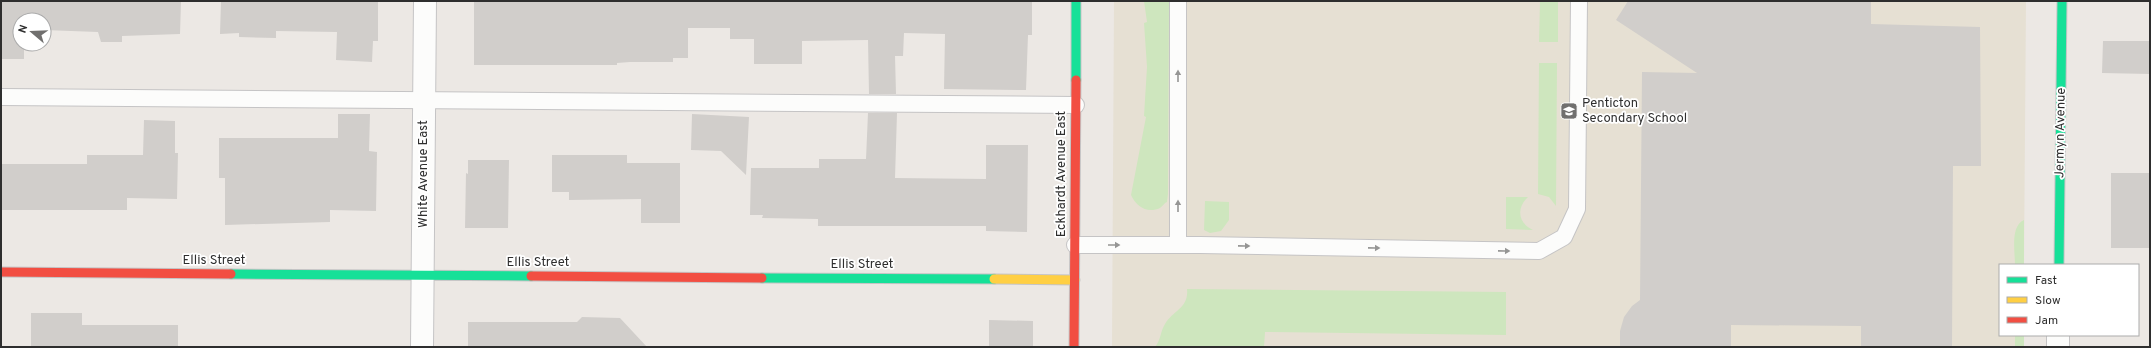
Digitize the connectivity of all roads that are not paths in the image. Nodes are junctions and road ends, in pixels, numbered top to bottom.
1 (425, 1) edge
2 (1076, 1) edge
3 (1178, 1) edge
4 (1579, 1) edge
5 (2062, 1) edge
6 (1, 97) edge
7 (424, 100) junction
8 (1076, 105) junction
9 (1075, 245) junction
10 (1178, 245) junction
11 (2059, 264) edge
12 (1, 272) edge
13 (423, 275) junction
14 (1074, 280) junction
15 (2058, 336) edge
16 (422, 347) edge
17 (1074, 347) edge
18 (2058, 347) edge

1 - 7 street, White Avenue East
2 - 8 street, Eckhardt Avenue East
10 -> 3 lane
10 -> 4 lane
5 - 11 street, Jermyn Avenue
6 - 7 lane
7 - 8 lane
7 - 13 street, White Avenue East
8 - 9 street, Eckhardt Avenue East
9 -> 10 lane
9 - 14 street, Eckhardt Avenue East
12 - 13 street, Ellis Street
13 - 14 street, Ellis Street
13 - 16 street, White Avenue East
14 - 17 street, Eckhardt Avenue East
15 - 18 street

